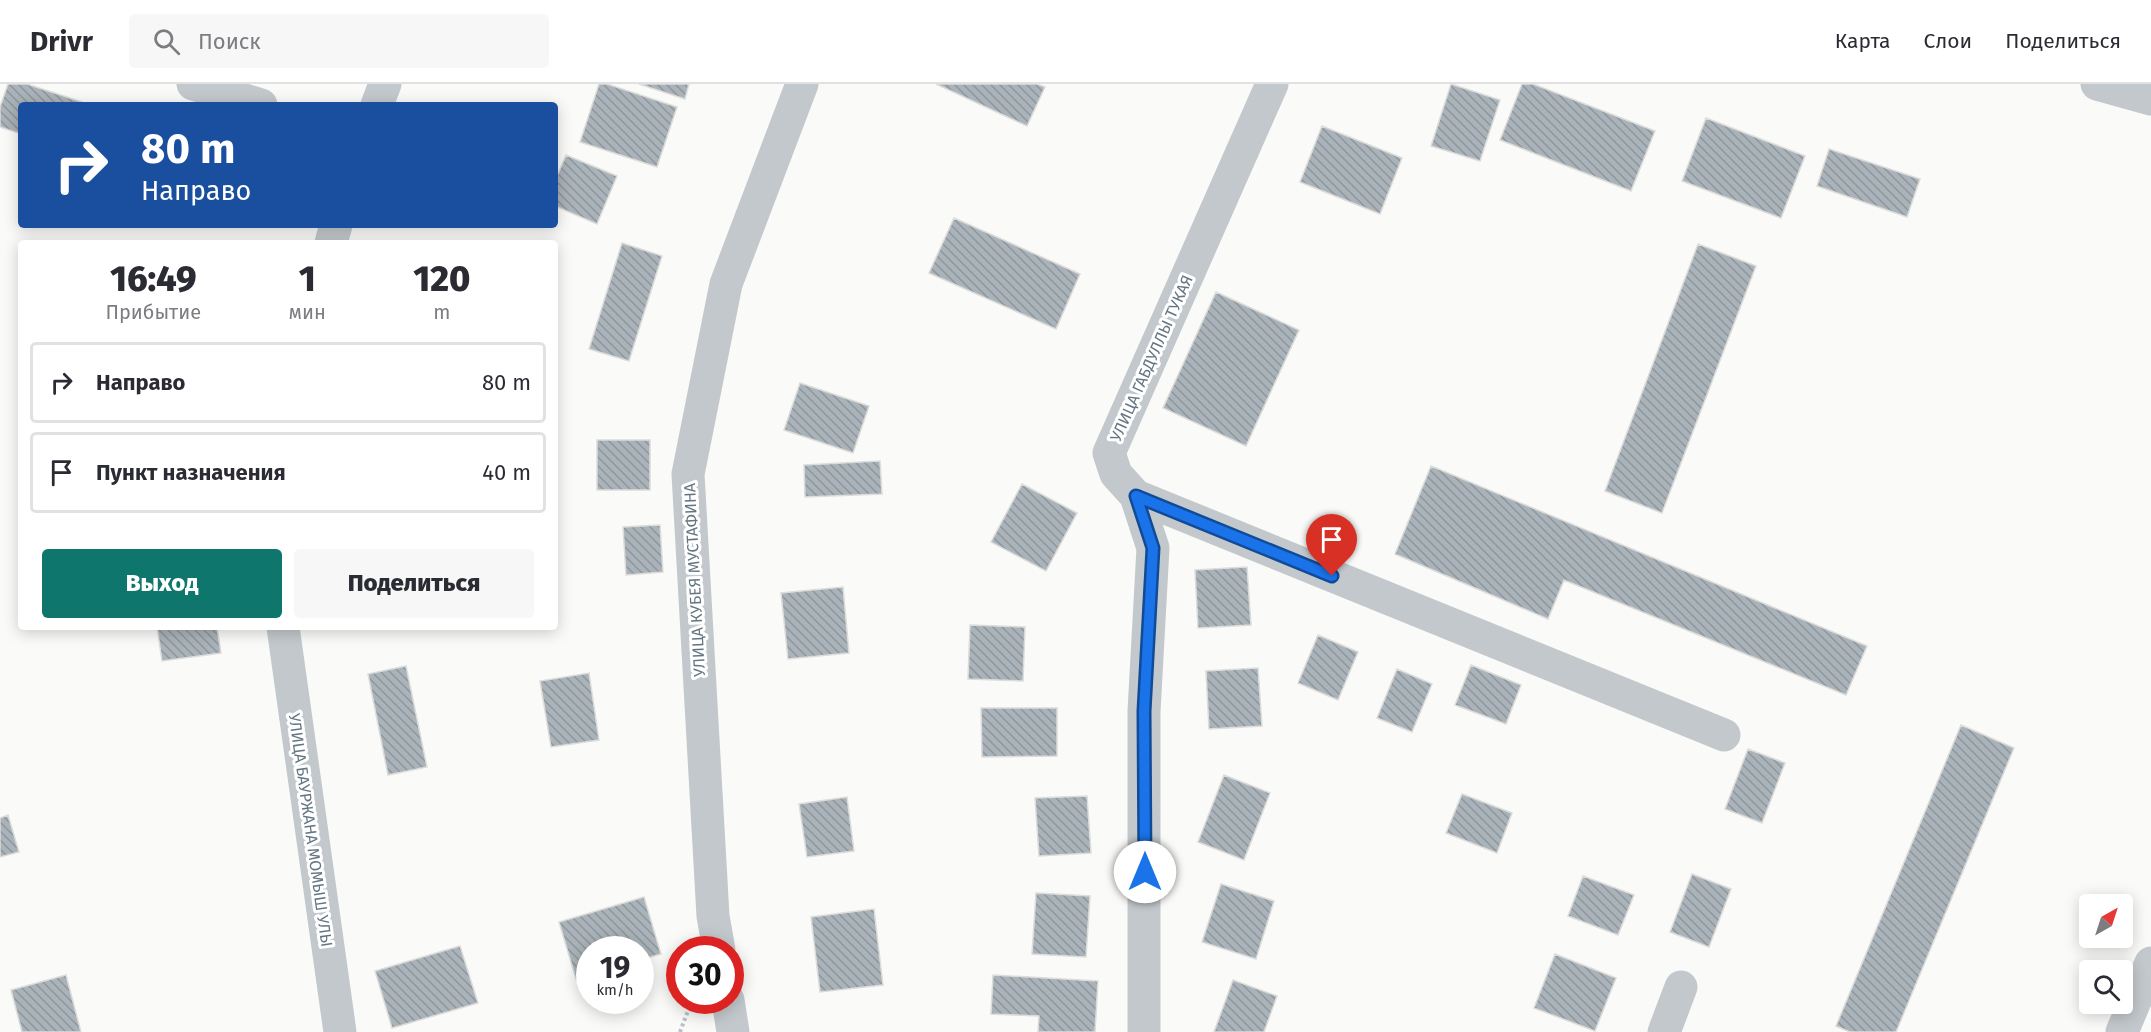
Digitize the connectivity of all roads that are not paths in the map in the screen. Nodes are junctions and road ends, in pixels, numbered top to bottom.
1 (192, 84) edge
2 (385, 84) edge
3 (802, 84) edge
4 (1272, 84) edge
5 (2097, 84) edge
6 (2146, 93) edge
7 (251, 102) edge
8 (378, 102) edge
9 (1136, 496) junction
10 (283, 630) edge
11 (1724, 735) dead end
12 (717, 936) edge
13 (2151, 963) edge
14 (1681, 987) dead end
15 (730, 1014) edge
16 (2128, 1027) edge
17 (340, 1032) edge
18 (733, 1032) edge
19 (1144, 1032) edge
20 (1664, 1032) edge

1 - 7 street
2 - 8 street
3 - 12 street, УЛИЦА КУБЕЯ МУСТАФИНА
4 - 9 street, УЛИЦА ГАБДУЛЛЫ ТУКАЯ
5 - 6 street
9 - 11 street
9 - 19 street, УЛИЦА ГАБДУЛЛЫ ТУКАЯ
10 - 17 street, УЛИЦА БАУРЖАНА МОМЫШ УЛЫ
13 - 16 street
14 - 20 street
15 - 18 street

